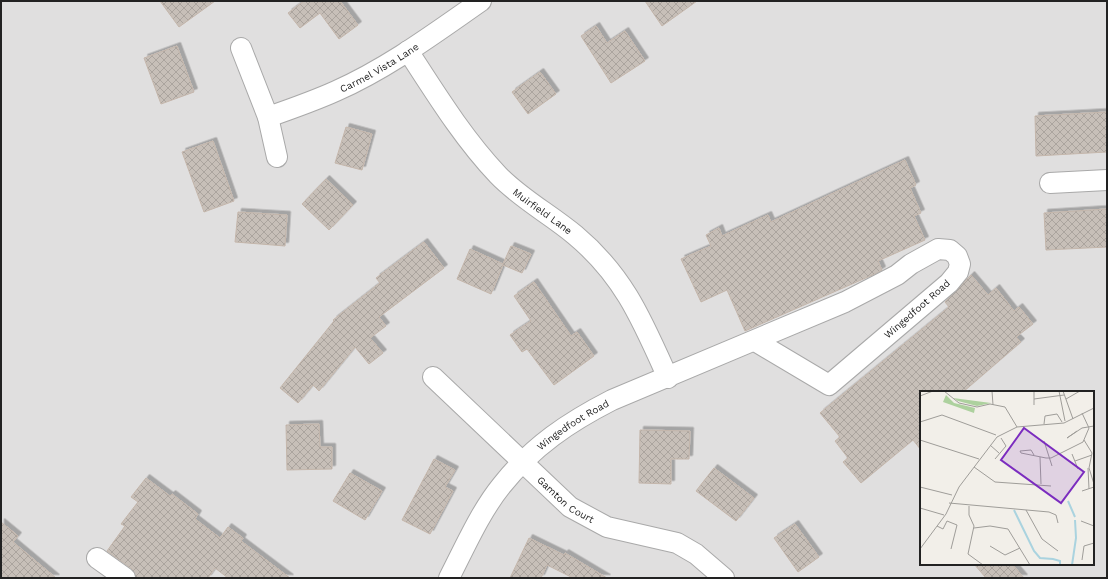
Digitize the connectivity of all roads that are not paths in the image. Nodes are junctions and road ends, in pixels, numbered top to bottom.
1 (481, 1) edge
2 (241, 48) dead end
3 (408, 51) junction
4 (268, 117) junction
5 (277, 157) dead end
6 (1107, 180) edge
7 (1050, 183) dead end
8 (755, 341) junction
9 (433, 377) dead end
10 (668, 378) junction
11 (522, 462) junction
12 (97, 558) dead end
13 (125, 578) edge
14 (449, 578) edge
15 (724, 578) edge

1 - 3 street, Carmel Vista Lane
2 - 4 street
3 - 4 street, Carmel Vista Lane
3 - 10 street, Muirfield Lane
4 - 5 street
6 - 7 street
8 - 8 street, Wingedfoot Road
8 - 10 street, Wingedfoot Road
9 - 11 street, Gamton Court
10 - 11 street, Wingedfoot Road
11 - 14 street, Wingedfoot Road
11 - 15 street, Gamton Court
12 - 13 street

